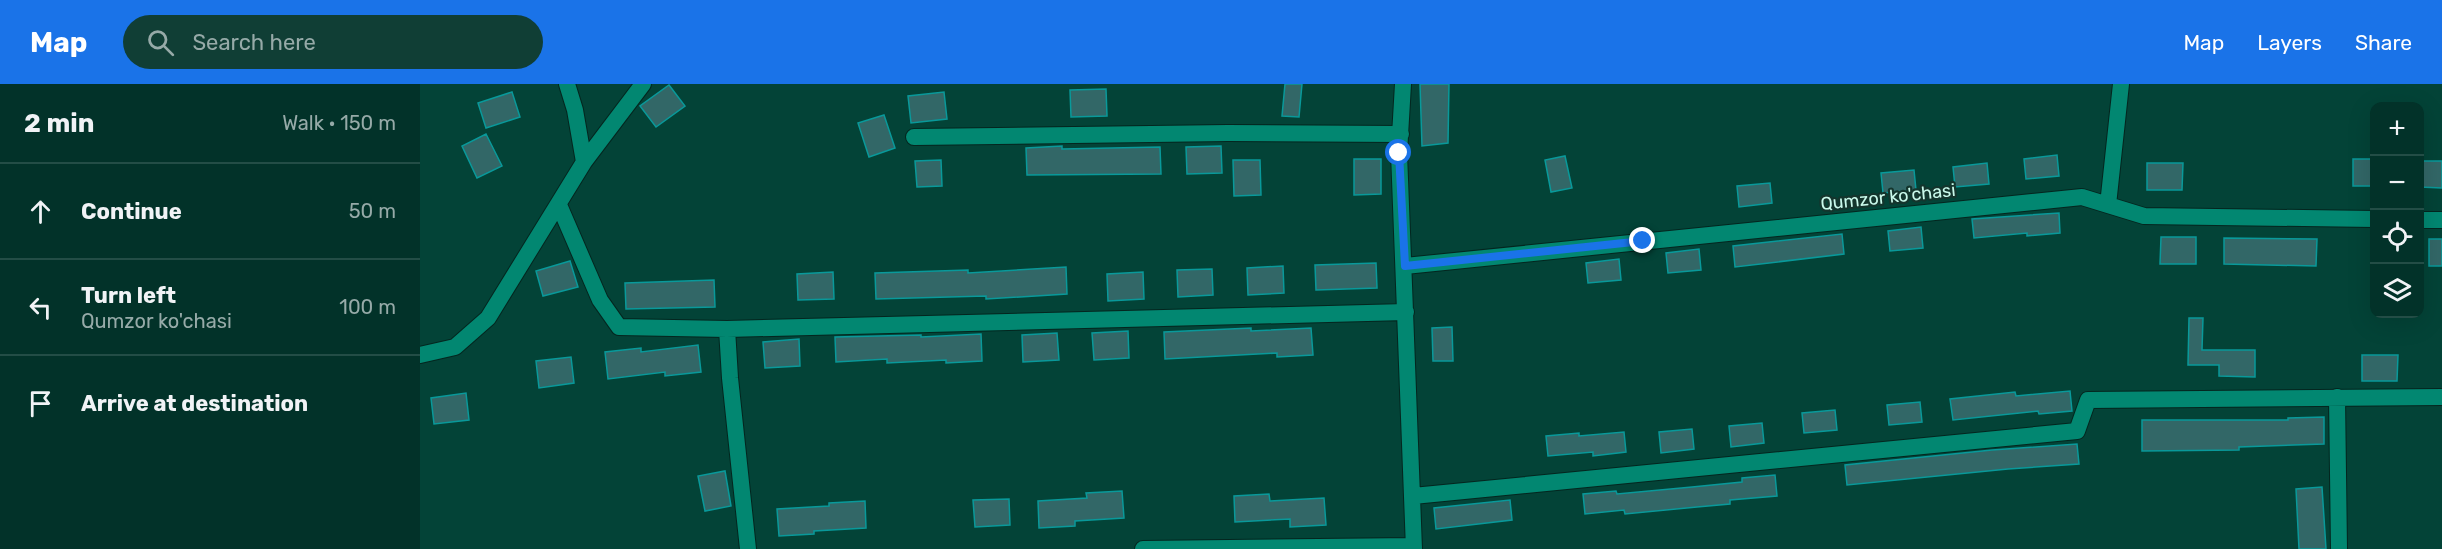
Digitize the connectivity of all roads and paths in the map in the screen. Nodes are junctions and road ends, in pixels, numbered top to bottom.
1 (567, 84) edge
2 (643, 84) edge
3 (1403, 84) edge
4 (2121, 84) edge
5 (1401, 134) junction
6 (914, 137) dead end
7 (584, 162) junction
8 (559, 205) junction
9 (2108, 205) junction
10 (2370, 219) edge
11 (2424, 220) edge
12 (2442, 220) edge
13 (1405, 266) junction
14 (1406, 312) junction
15 (727, 329) junction
16 (420, 355) edge
17 (2337, 397) junction
18 (2442, 397) edge
19 (1413, 496) junction
20 (1414, 548) edge
21 (748, 549) edge
22 (1143, 549) edge
23 (2339, 549) edge

1 - 7 street
2 - 7 street
3 - 5 street
4 - 9 street
5 - 6 street
5 - 13 street
7 - 8 street
8 - 15 street
8 - 16 street
9 - 10 street, Qumzor ko'chasi
9 - 13 street, Qumzor ko'chasi
11 - 12 street
13 - 14 street
14 - 15 street
14 - 19 street
15 - 21 street
17 - 18 street
17 - 19 street
17 - 23 street
19 - 20 street
20 - 22 street

